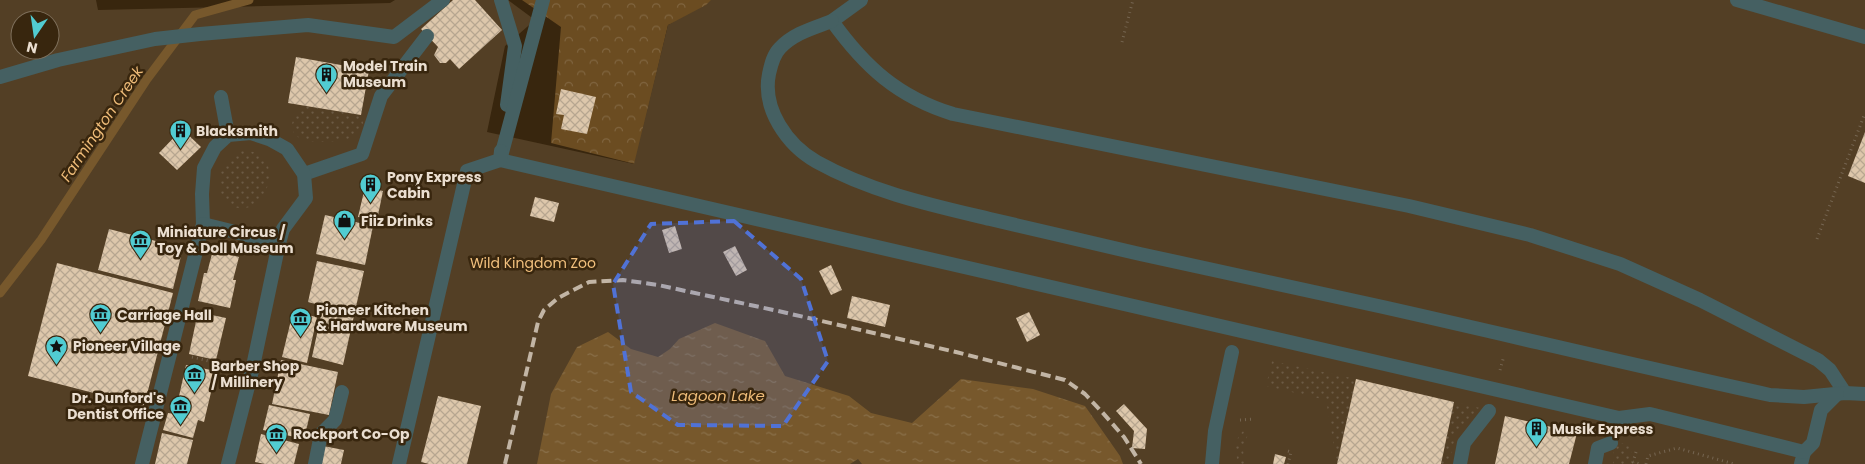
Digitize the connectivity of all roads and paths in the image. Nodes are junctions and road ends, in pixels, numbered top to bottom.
1 (443, 0) edge
2 (502, 0) edge
3 (543, 0) edge
4 (861, 0) edge
5 (1133, 0) edge
6 (1737, 0) edge
7 (832, 21) junction
8 (427, 36) dead end
9 (1865, 37) edge
10 (1122, 42) dead end
11 (0, 77) edge
12 (221, 97) dead end
13 (1865, 113) edge
14 (228, 136) junction
15 (500, 160) junction
16 (304, 174) junction
17 (203, 224) junction
18 (1818, 239) dead end
19 (279, 243) junction
20 (170, 352) junction
21 (1232, 352) dead end
22 (252, 371) junction
23 (342, 392) dead end
24 (1841, 394) junction
25 (1865, 394) edge
26 (1489, 411) dead end
27 (1611, 443) dead end
28 (1288, 451) dead end
29 (1802, 458) edge
30 (142, 464) edge
31 (228, 464) edge
32 (315, 464) edge
33 (399, 464) edge
34 (1212, 464) edge
35 (1288, 464) edge
36 (1460, 464) edge
37 (1595, 464) edge
38 (1631, 464) edge
39 (1640, 464) edge
40 (1646, 464) edge
41 (1734, 464) edge

1 - 11 street
2 - 15 street
3 - 15 street
4 - 7 street
5 - 10 path
6 - 9 street
7 - 24 street
7 - 24 street
8 - 16 street
12 - 14 street
13 - 18 path
14 - 16 street
14 - 17 street
15 - 29 street
15 - 33 street
16 - 19 street
17 - 19 street
17 - 20 street
19 - 22 street
20 - 22 path
20 - 30 street
21 - 34 street
22 - 31 street
23 - 32 street
24 - 25 street
24 - 29 street
26 - 36 street
27 - 37 street
28 - 35 path
38 - 39 path
40 - 41 path

